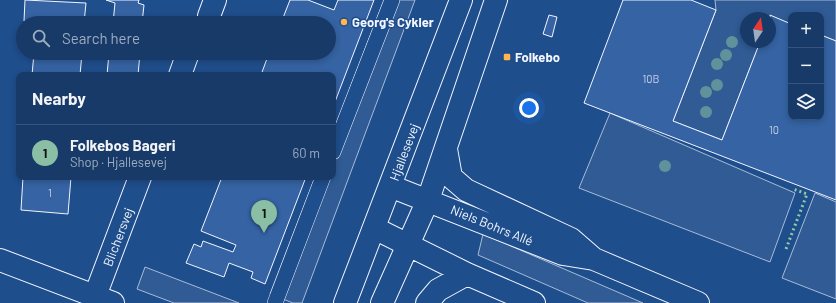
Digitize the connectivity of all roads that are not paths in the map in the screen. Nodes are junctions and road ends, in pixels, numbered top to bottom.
1 (392, 0) edge
2 (461, 0) edge
3 (496, 0) edge
4 (185, 60) edge
5 (181, 72) edge
6 (336, 144) edge
7 (446, 149) junction
8 (139, 180) edge
9 (322, 180) edge
10 (390, 186) junction
11 (428, 200) junction
12 (374, 228) junction
13 (409, 246) junction
14 (594, 259) junction
15 (0, 260) edge
16 (467, 274) junction
17 (104, 300) edge
18 (275, 303) edge
19 (345, 303) edge
20 (382, 303) edge
21 (427, 303) edge
22 (534, 303) edge
23 (698, 303) edge

1 - 6 lane
2 - 10 street, Hjallesevej
3 - 7 street
4 - 5 street
7 - 11 street
7 - 14 street, Niels Bohrs Allé
8 - 17 street, Blichersvej
9 - 18 lane
10 - 11 street, Niels Bohrs Allé
10 - 12 street, Hjallesevej
11 - 13 street
11 - 14 street, Niels Bohrs Allé
12 - 13 street
12 - 19 street, Hjallesevej
13 - 16 street
13 - 20 street
14 - 23 street, Niels Bohrs Allé
15 - 17 street, Blichersvej
16 - 21 street
16 - 22 street

